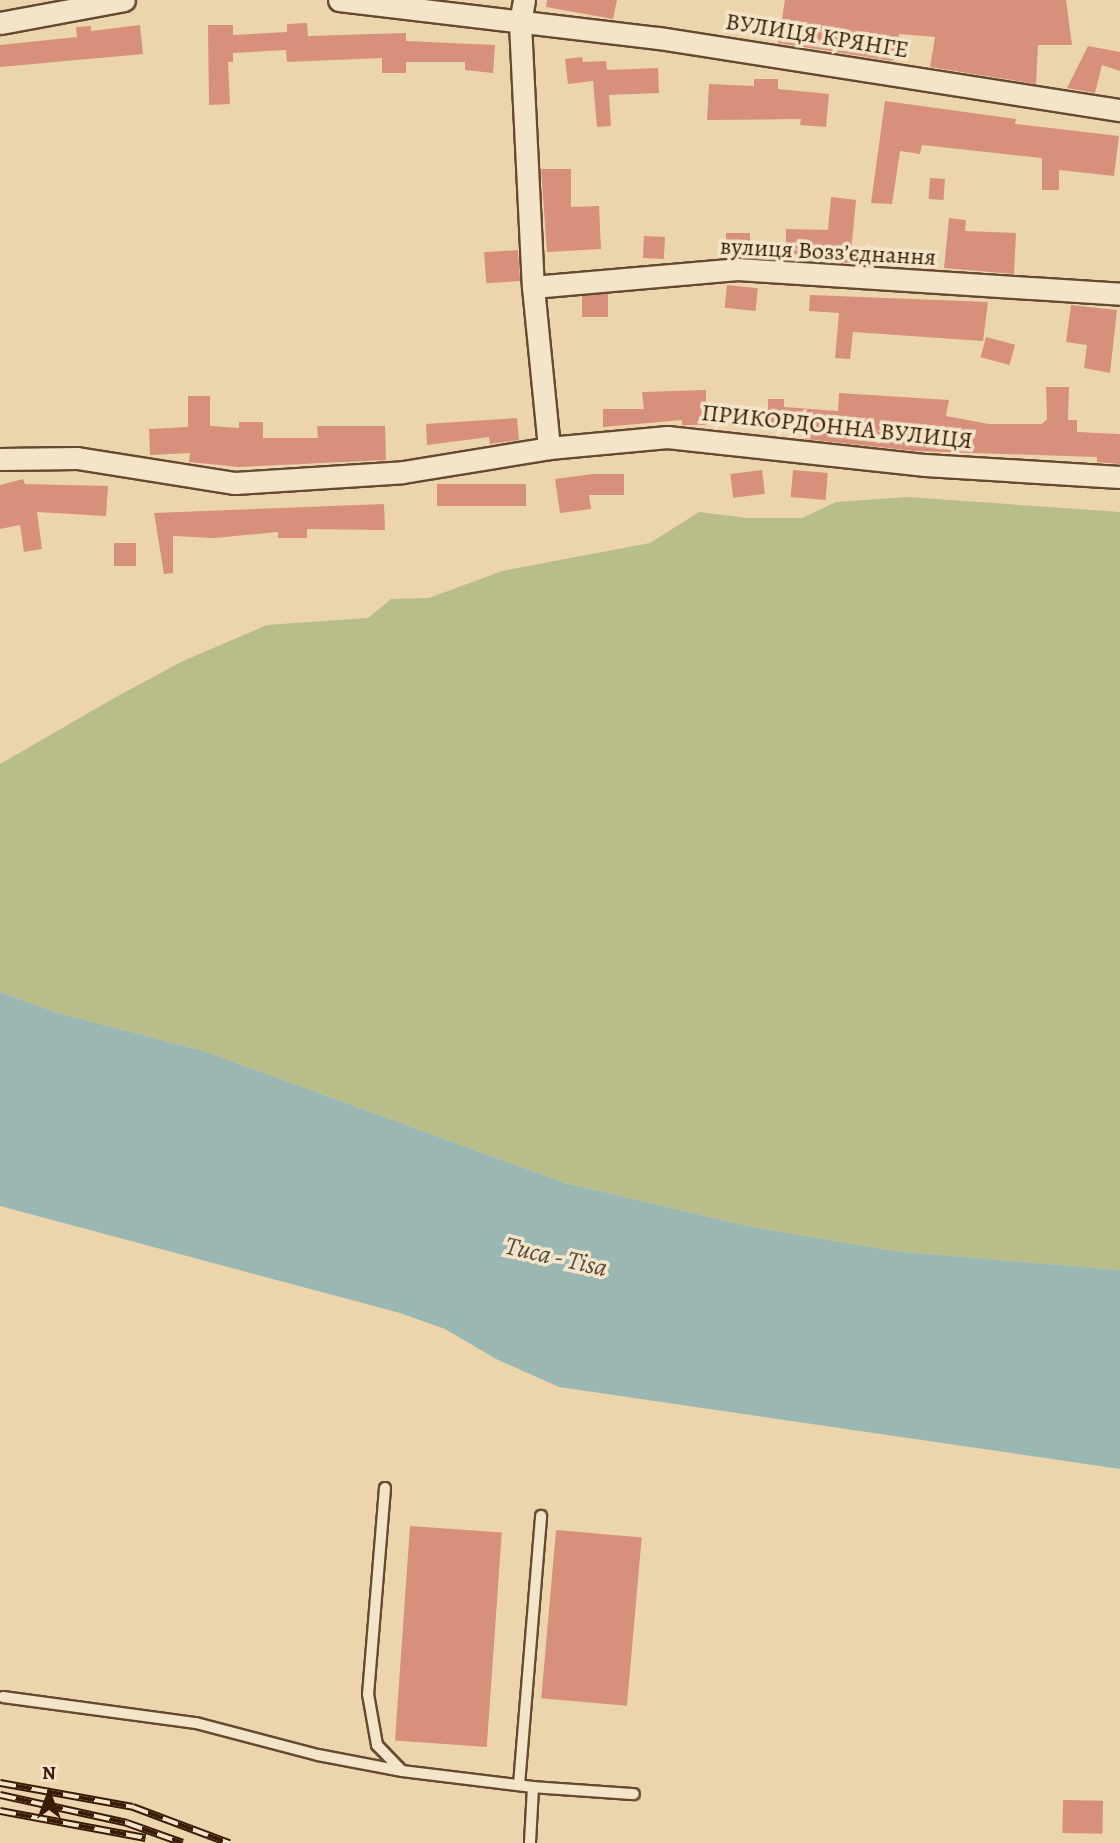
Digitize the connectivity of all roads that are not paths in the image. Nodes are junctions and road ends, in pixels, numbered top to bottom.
1 (124, 0) edge
2 (340, 0) edge
3 (524, 0) edge
4 (0, 23) edge
5 (520, 23) junction
6 (1120, 110) edge
7 (533, 287) junction
8 (1120, 294) edge
9 (549, 448) junction
10 (0, 459) edge
11 (1120, 477) edge
12 (385, 1488) dead end
13 (541, 1516) dead end
14 (3, 1698) dead end
15 (402, 1771) junction
16 (519, 1785) junction
17 (533, 1787) junction
18 (634, 1794) dead end
19 (530, 1843) edge

1 - 4 street
2 - 5 street, ВУЛИЦЯ КРЯНГЕ
3 - 5 street
5 - 6 street, ВУЛИЦЯ КРЯНГЕ
5 - 7 street
7 - 8 street, вулиця Воззʼєднання
7 - 9 street
9 - 10 street, ПРИКОРДОННА ВУЛИЦЯ
9 - 11 street, ПРИКОРДОННА ВУЛИЦЯ
12 - 15 lane
13 - 16 lane
14 - 15 lane
15 - 16 lane
16 - 17 lane
17 - 18 lane
17 - 19 lane

